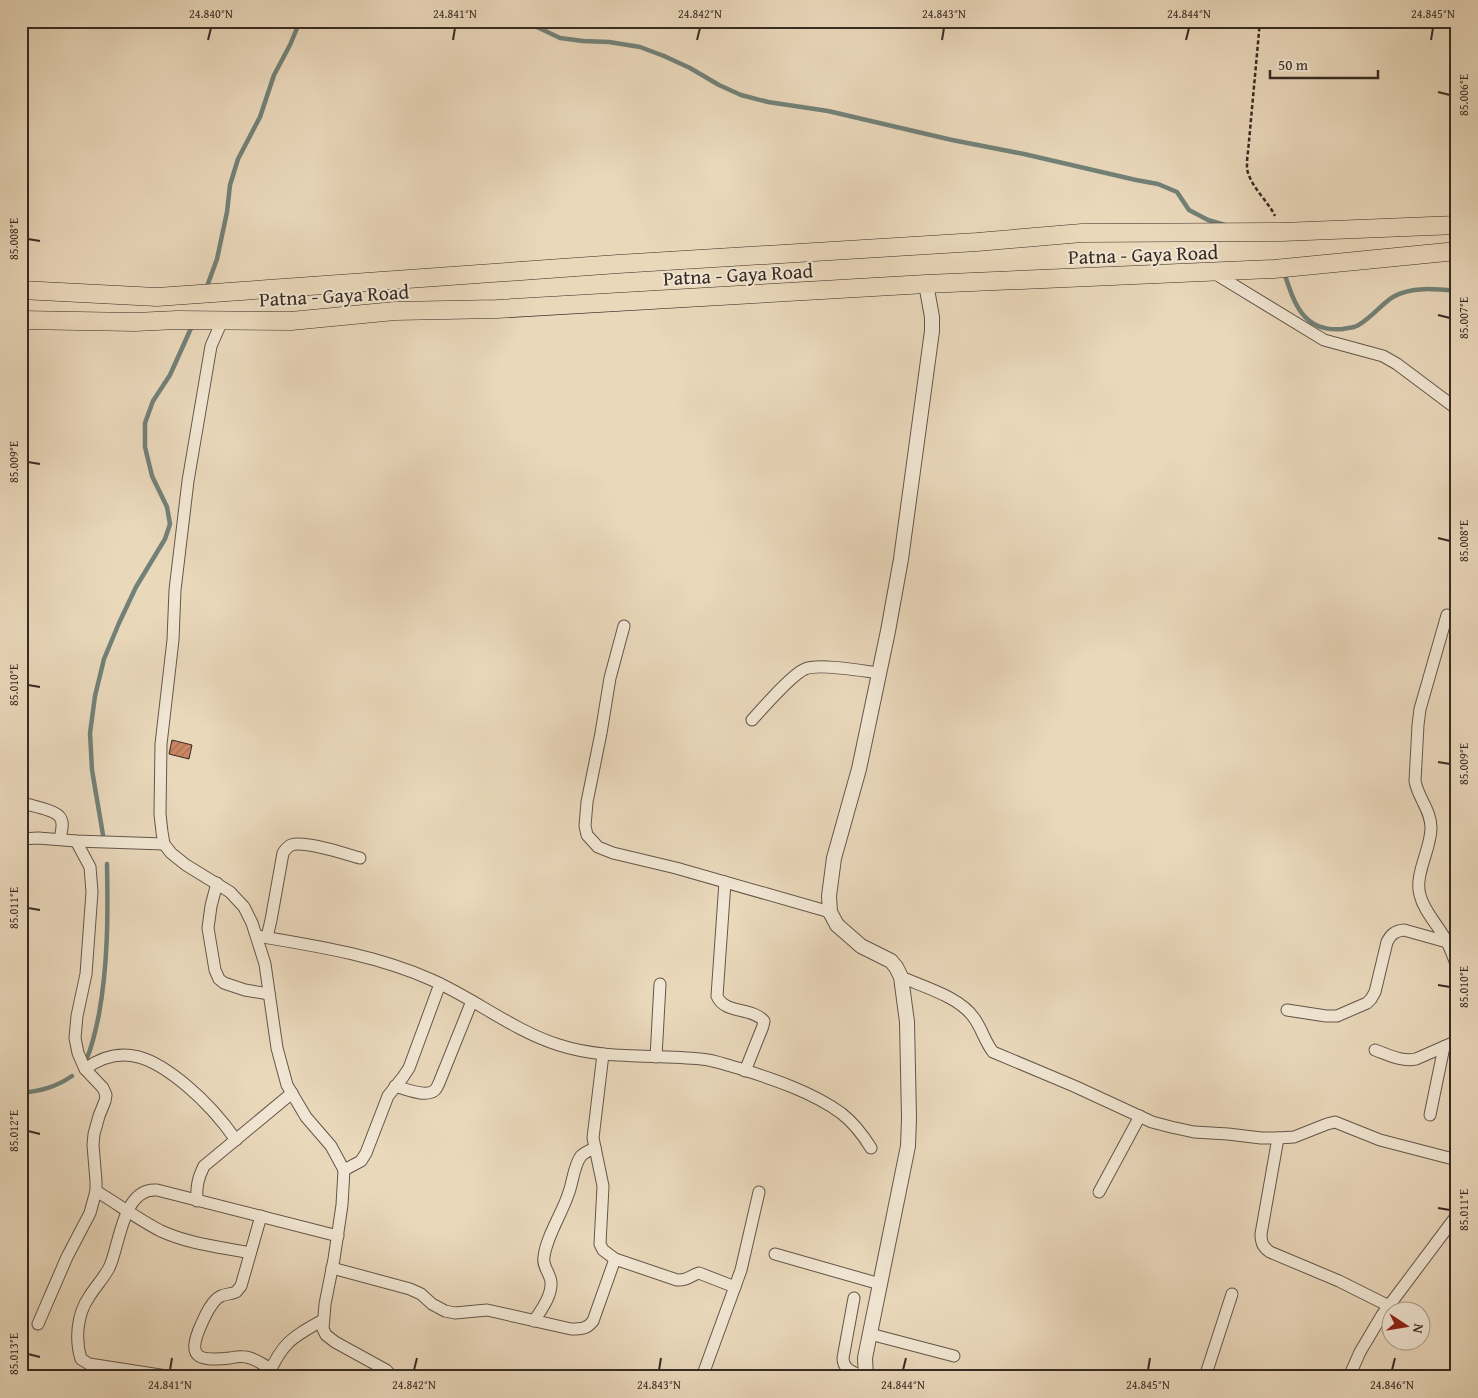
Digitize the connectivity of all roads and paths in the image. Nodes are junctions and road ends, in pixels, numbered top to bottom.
1 (1260, 21) edge
2 (1457, 225) edge
3 (1282, 232) junction
4 (1457, 251) edge
5 (1214, 273) junction
6 (926, 284) junction
7 (21, 290) edge
8 (21, 320) edge
9 (222, 321) junction
10 (1457, 409) edge
11 (1447, 615) dead end
12 (624, 626) dead end
13 (879, 673) junction
14 (752, 720) dead end
15 (21, 803) edge
16 (21, 839) edge
17 (60, 839) junction
18 (76, 842) junction
19 (164, 844) junction
20 (360, 858) dead end
21 (724, 882) junction
22 (217, 884) junction
23 (830, 912) junction
24 (262, 937) junction
25 (1447, 942) junction
26 (1457, 967) edge
27 (901, 977) junction
28 (440, 984) junction
29 (660, 984) dead end
30 (269, 994) junction
31 (472, 1001) junction
32 (1287, 1010) dead end
33 (1457, 1041) edge
34 (1444, 1047) junction
35 (1376, 1050) dead end
36 (603, 1054) junction
37 (656, 1056) junction
38 (85, 1069) junction
39 (745, 1071) junction
40 (395, 1086) junction
41 (292, 1093) junction
42 (1430, 1115) dead end
43 (1140, 1116) junction
44 (1278, 1138) junction
45 (236, 1140) junction
46 (594, 1148) junction
47 (871, 1148) dead end
48 (1457, 1160) edge
49 (344, 1170) junction
50 (96, 1191) junction
51 (759, 1192) dead end
52 (1099, 1192) dead end
53 (197, 1201) junction
54 (127, 1210) junction
55 (1457, 1215) edge
56 (261, 1216) junction
57 (338, 1236) junction
58 (250, 1253) junction
59 (775, 1254) dead end
60 (615, 1259) junction
61 (332, 1268) junction
62 (880, 1284) junction
63 (735, 1287) junction
64 (1232, 1294) dead end
65 (854, 1298) dead end
66 (1393, 1300) edge
67 (1380, 1302) edge
68 (323, 1320) junction
69 (1380, 1320) edge
70 (534, 1321) junction
71 (38, 1324) dead end
72 (870, 1334) junction
73 (954, 1356) dead end
74 (269, 1373) edge
75 (859, 1376) edge
76 (173, 1377) edge
77 (393, 1377) edge
78 (702, 1377) edge
79 (1205, 1377) edge
80 (1349, 1377) edge

1 - 3 path
2 - 3 main road
3 - 7 main road
4 - 5 main road, Patna - Gaya Road
5 - 6 main road, Patna - Gaya Road
5 - 10 street
6 - 9 main road, Patna - Gaya Road
6 - 13 street
8 - 9 main road, Patna - Gaya Road
9 - 19 street
11 - 25 street
12 - 21 street
13 - 14 street
13 - 23 street
15 - 17 street
16 - 17 street
17 - 18 street
18 - 19 street
18 - 38 street
19 - 22 street
20 - 24 street
21 - 23 street
21 - 39 street
22 - 24 street
22 - 30 street
23 - 27 street
24 - 28 street
24 - 30 street
25 - 26 street
25 - 32 street
27 - 43 street
27 - 62 street
28 - 31 street
28 - 40 street
29 - 37 street
30 - 41 street
31 - 36 street
31 - 40 street
33 - 34 street
34 - 35 street
34 - 42 street
36 - 37 street
36 - 46 street
37 - 39 street
38 - 45 street
38 - 50 street
39 - 47 street
40 - 49 street
41 - 45 street
41 - 49 street
43 - 44 street
43 - 52 street
44 - 48 street
44 - 67 street
45 - 53 street
46 - 60 street
46 - 70 street
49 - 57 street
50 - 54 street
50 - 71 street
51 - 63 street
53 - 54 street
53 - 56 street
54 - 58 street
54 - 76 street
55 - 66 street
56 - 57 street
56 - 58 street
57 - 61 street
58 - 74 street
59 - 62 street
60 - 63 street
60 - 70 street
61 - 68 street
61 - 70 street
62 - 72 street
63 - 78 street
64 - 79 street
65 - 75 street
68 - 74 street
68 - 77 street
69 - 80 street
72 - 73 street
72 - 75 street

